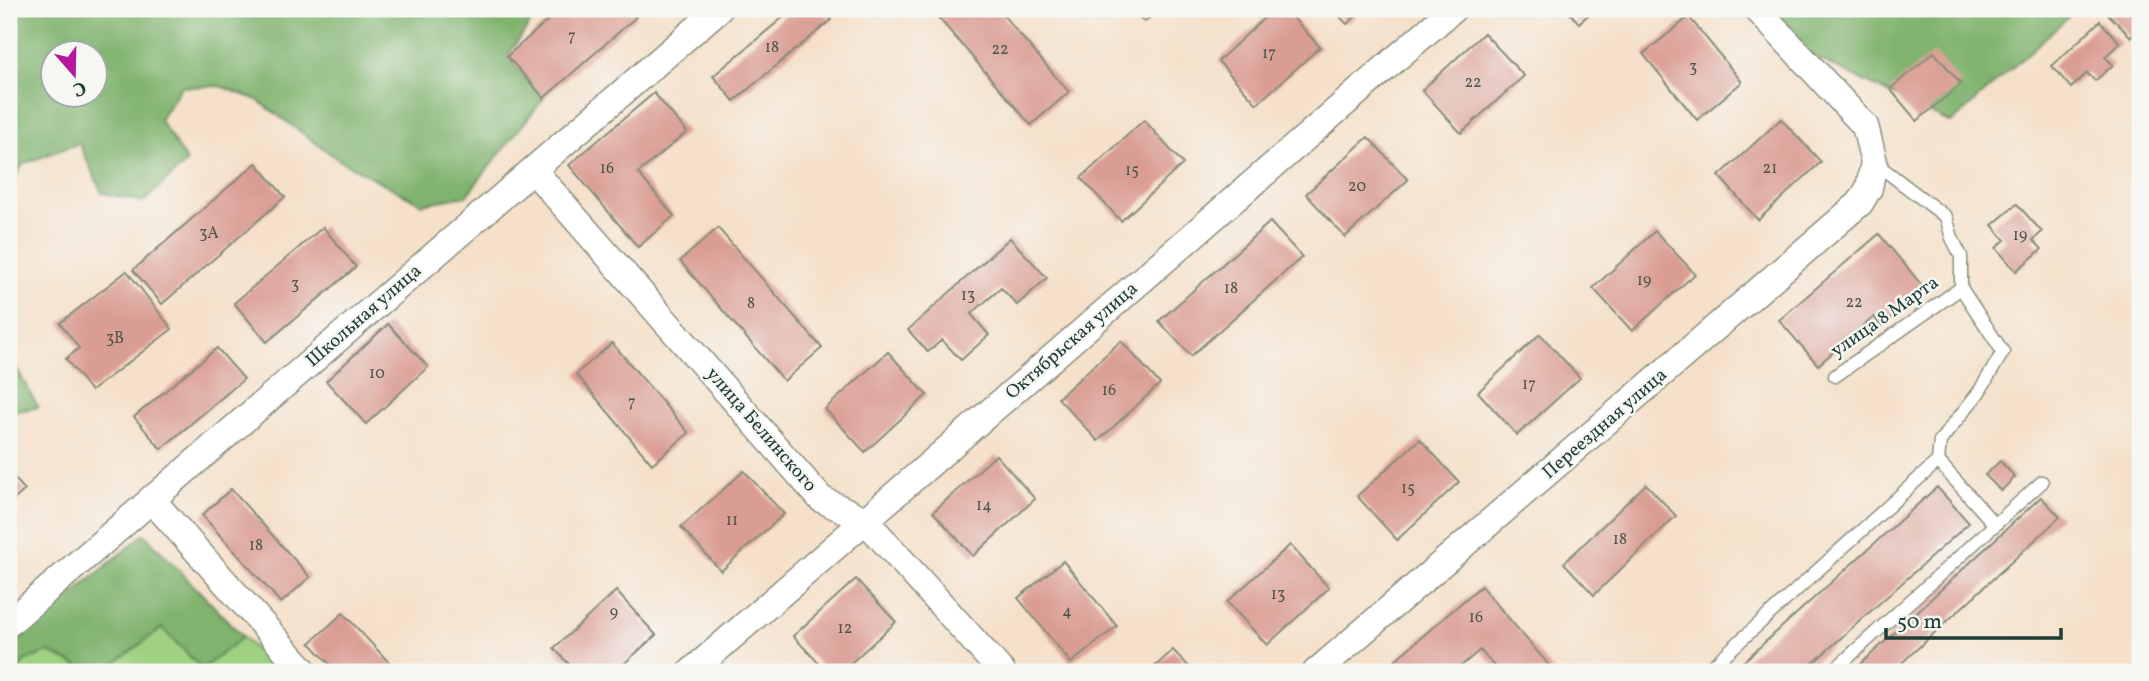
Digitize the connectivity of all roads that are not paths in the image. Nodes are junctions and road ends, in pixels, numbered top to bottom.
1 (719, 9) edge
2 (1452, 9) edge
3 (1757, 9) edge
4 (1874, 162) junction
5 (534, 170) junction
6 (1961, 288) junction
7 (1835, 376) dead end
8 (1938, 461) junction
9 (2042, 482) dead end
10 (151, 499) junction
11 (865, 520) junction
12 (1994, 525) junction
13 (9, 623) edge
14 (305, 672) edge
15 (691, 672) edge
16 (1002, 672) edge
17 (1316, 672) edge
18 (1706, 672) edge
19 (1832, 672) edge

1 - 5 street, Школьная улица
2 - 11 street, Октябрьская улица
3 - 4 street
4 - 6 lane, улица 8 Марта
4 - 17 street, Переездная улица
5 - 10 street, Школьная улица
5 - 11 street, улица Белинского
6 - 7 lane, улица 8 Марта
6 - 8 lane
8 - 12 lane
8 - 18 lane
9 - 12 lane
10 - 13 street, Школьная улица
10 - 14 street
11 - 15 street, Октябрьская улица
11 - 16 street, улица Белинского
12 - 19 lane

